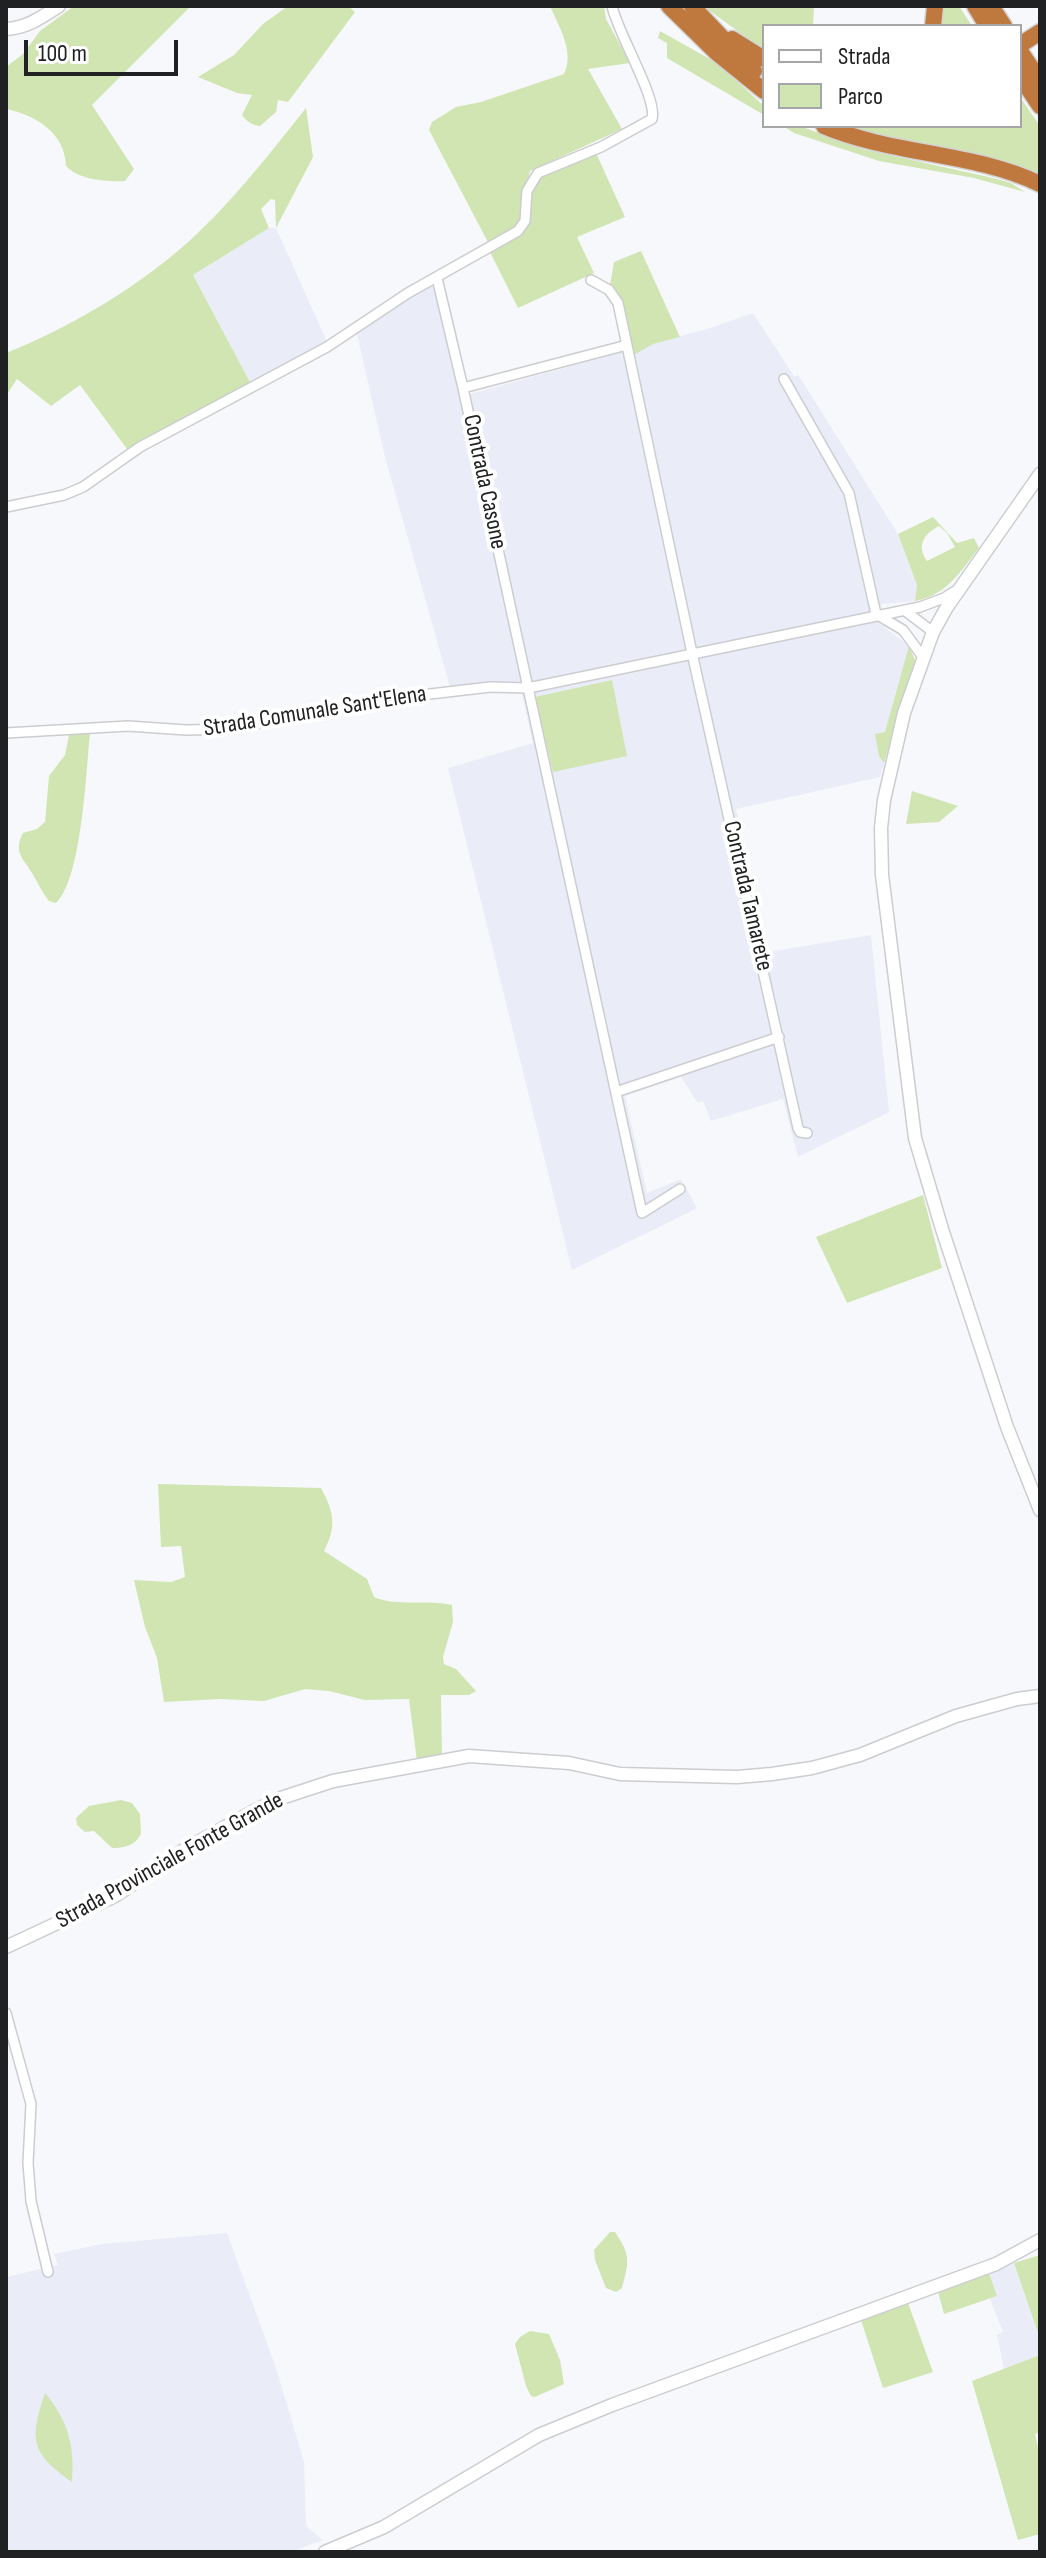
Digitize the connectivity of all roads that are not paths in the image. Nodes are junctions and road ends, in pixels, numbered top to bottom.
1 (59, 6) edge
2 (612, 6) edge
3 (669, 6) edge
4 (692, 6) edge
5 (975, 6) edge
6 (991, 6) edge
7 (986, 24) edge
8 (1003, 24) edge
9 (713, 27) junction
10 (6, 29) edge
11 (1040, 32) edge
12 (1022, 44) edge
13 (1022, 54) edge
14 (762, 58) edge
15 (762, 77) edge
16 (1022, 79) edge
17 (1040, 81) edge
18 (762, 89) edge
19 (1040, 106) edge
20 (830, 128) edge
21 (1040, 184) edge
22 (437, 278) junction
23 (591, 280) dead end
24 (627, 345) junction
25 (784, 379) dead end
26 (463, 388) junction
27 (1040, 474) edge
28 (6, 507) edge
29 (960, 588) junction
30 (904, 609) junction
31 (876, 614) junction
32 (903, 630) junction
33 (933, 632) junction
34 (692, 653) junction
35 (923, 657) junction
36 (528, 688) junction
37 (6, 733) edge
38 (779, 1037) junction
39 (616, 1092) junction
40 (807, 1133) dead end
41 (680, 1189) dead end
42 (1040, 1510) edge
43 (1040, 1696) edge
44 (6, 1947) edge
45 (6, 2013) edge
46 (1040, 2240) edge
47 (48, 2272) dead end
48 (325, 2552) edge

1 - 10 main road
2 - 22 street
3 - 18 highway
4 - 9 highway
5 - 7 highway
6 - 8 highway
9 - 14 highway
9 - 15 highway
11 - 12 highway
13 - 17 highway
16 - 19 highway
20 - 21 highway
22 - 26 street, Contrada Casone
22 - 28 street
23 - 24 street, Contrada Tamarete
24 - 26 street
24 - 34 street, Contrada Tamarete
25 - 31 street
26 - 36 street, Contrada Casone
27 - 29 main road
29 - 30 street, Strada Comunale Sant'Elena
29 - 33 main road
30 - 31 street, Strada Comunale Sant'Elena
30 - 33 street
31 - 32 street
31 - 34 street, Strada Comunale Sant'Elena
32 - 33 street
32 - 35 street
33 - 35 main road
34 - 36 street, Strada Comunale Sant'Elena
34 - 38 street, Contrada Tamarete
35 - 42 main road
36 - 37 street, Strada Comunale Sant'Elena
36 - 39 street, Contrada Casone
38 - 39 street
38 - 40 street, Contrada Tamarete
39 - 41 street, Contrada Casone
43 - 44 main road, Strada Provinciale Fonte Grande
45 - 47 street
46 - 48 main road

